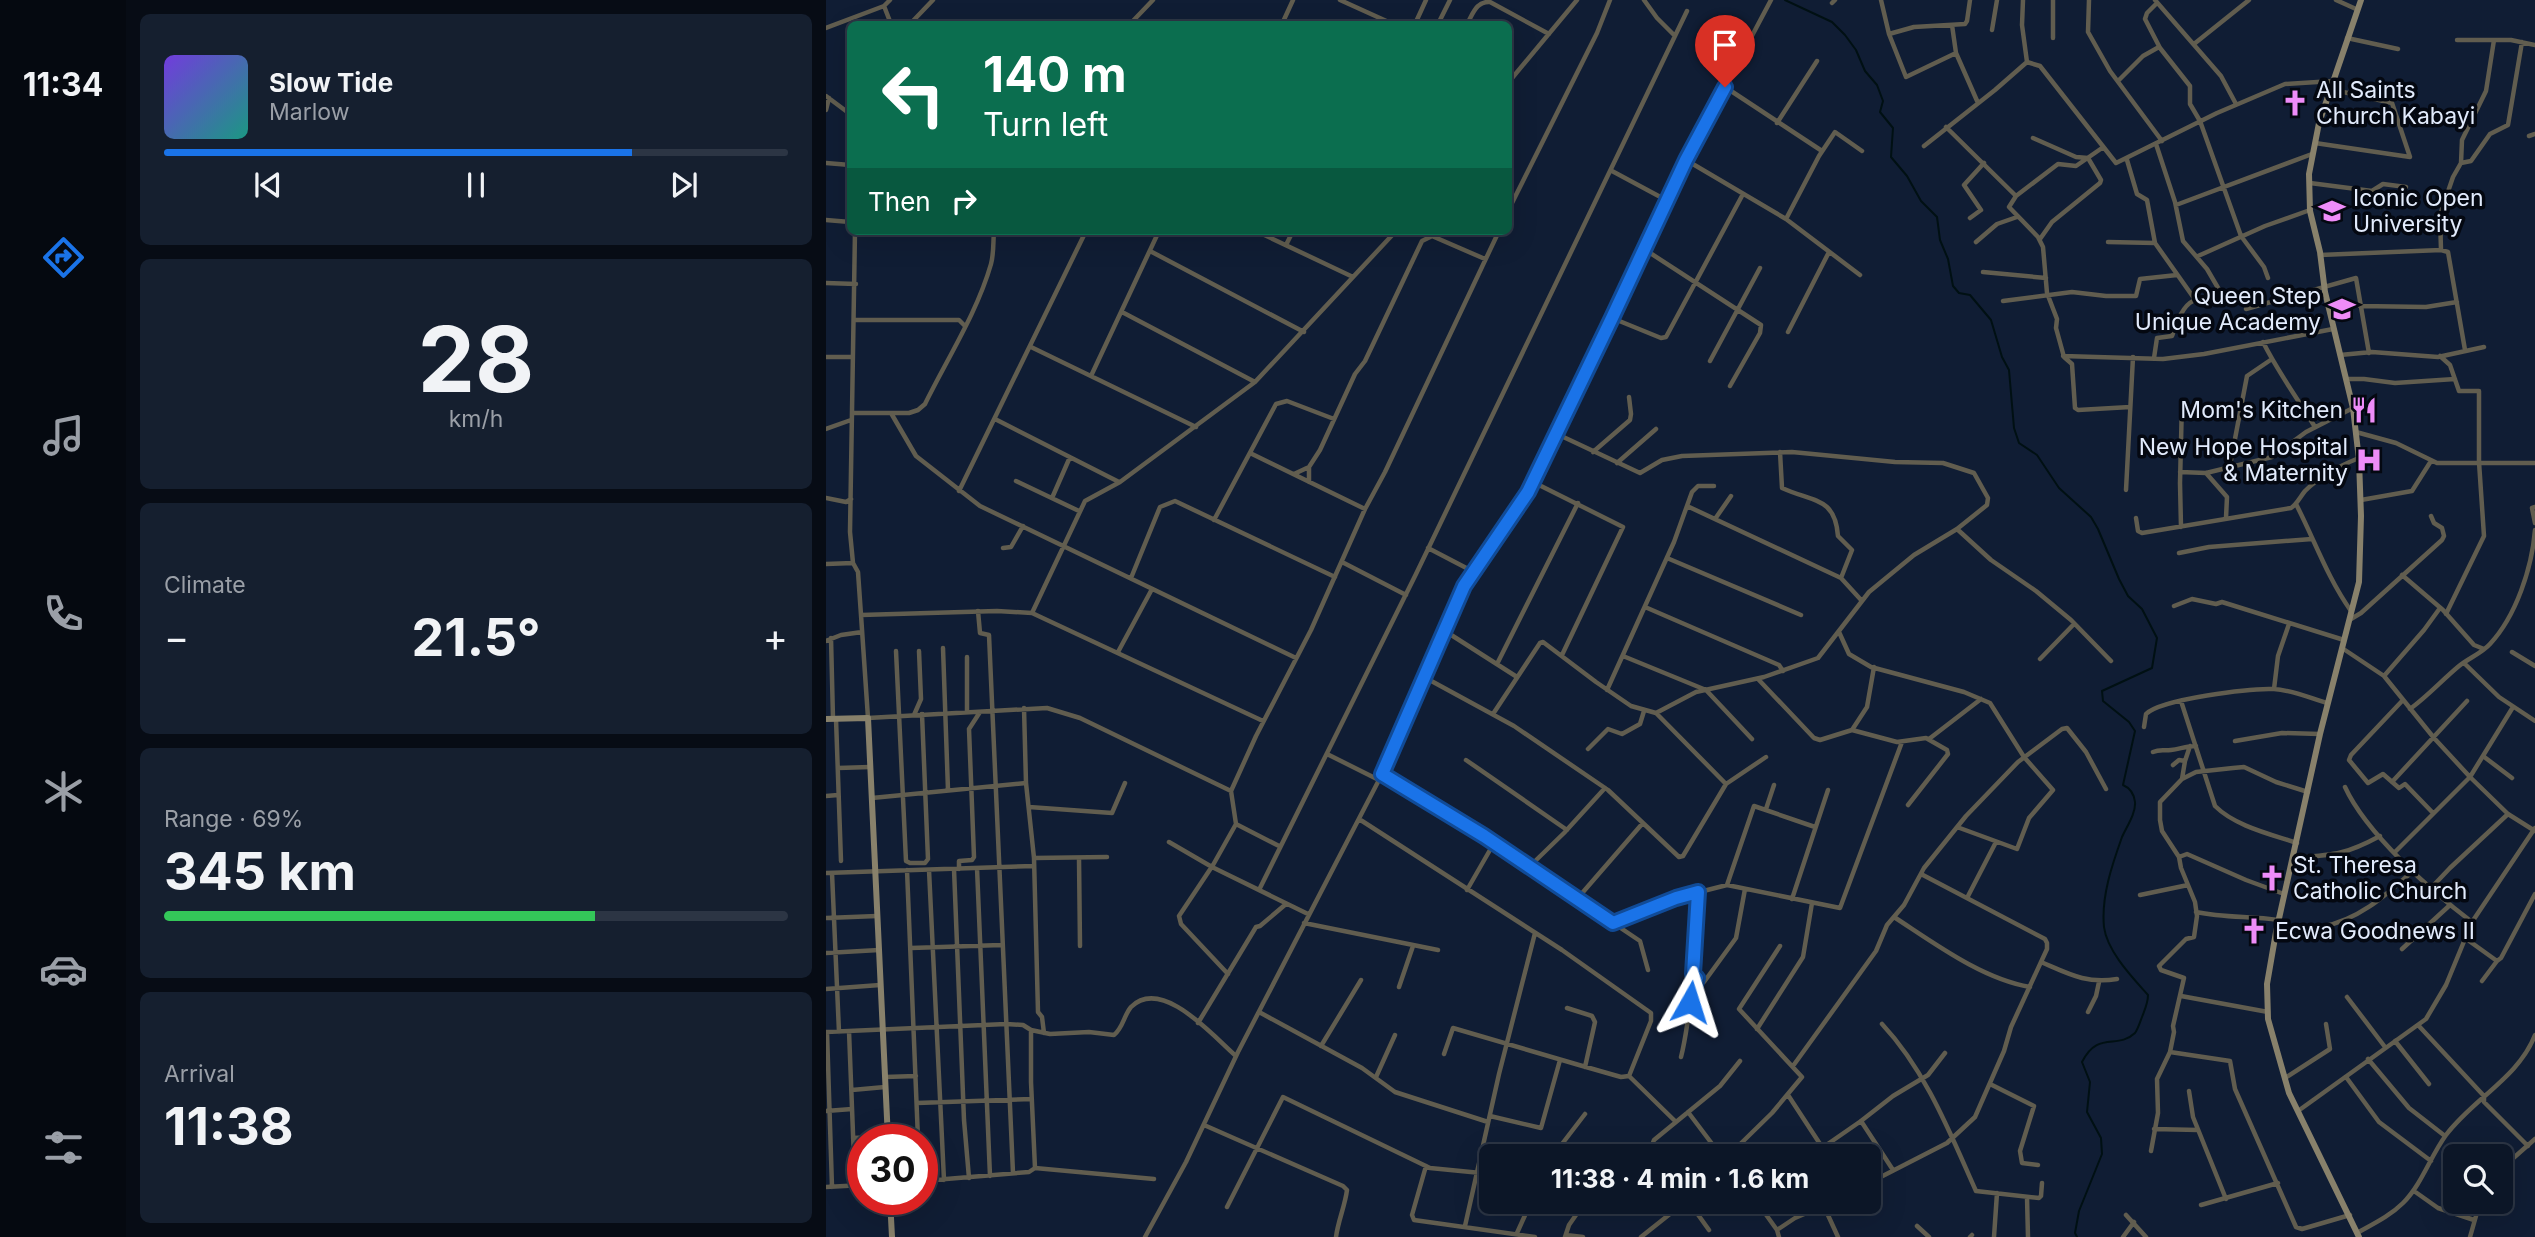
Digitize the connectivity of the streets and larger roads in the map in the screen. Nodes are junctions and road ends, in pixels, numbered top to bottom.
1 (890, 0) edge
2 (933, 0) edge
3 (1153, 0) edge
4 (1293, 0) edge
5 (1340, 0) edge
6 (1426, 0) edge
7 (1450, 0) edge
8 (1577, 0) edge
9 (1610, 0) edge
10 (1644, 0) edge
11 (1771, 0) edge
12 (1881, 0) edge
13 (1970, 0) edge
14 (1997, 0) edge
15 (2024, 0) edge
16 (2053, 0) edge
17 (2090, 0) edge
18 (2249, 0) edge
19 (2336, 0) edge
20 (2361, 0) edge
21 (2156, 2) edge
22 (884, 6) junction
23 (2356, 9) junction
24 (1687, 11) dead end
25 (890, 21) edge
26 (913, 21) edge
27 (1133, 21) edge
28 (1283, 21) edge
29 (1386, 21) edge
30 (1416, 21) edge
31 (1440, 21) edge
32 (1469, 21) edge
33 (1952, 25) junction
34 (826, 28) edge
35 (1992, 30) dead end
36 (1549, 34) junction
37 (1889, 34) junction
38 (1676, 36) junction
39 (2053, 38) dead end
40 (2347, 38) junction
41 (2457, 40) dead end
42 (2494, 40) junction
43 (2522, 42) junction
44 (2194, 44) junction
45 (2535, 45) edge
46 (2159, 47) junction
47 (2398, 49) dead end
48 (1956, 53) junction
49 (1817, 61) dead end
50 (2027, 62) junction
51 (1512, 78) edge
52 (2118, 81) junction
53 (2333, 81) junction
54 (1725, 87) junction
55 (2330, 89) junction
56 (827, 97) edge
57 (1978, 103) junction
58 (2236, 104) junction
59 (826, 110) edge
60 (847, 112) edge
61 (2200, 121) junction
62 (1777, 123) junction
63 (1946, 127) junction
64 (2535, 134) edge
65 (2529, 136) dead end
66 (2033, 138) dead end
67 (2162, 141) junction
68 (2315, 143) junction
69 (2156, 144) junction
70 (1924, 146) dead end
71 (2102, 148) junction
72 (1822, 151) junction
73 (1862, 151) dead end
74 (2313, 153) junction
75 (2088, 158) junction
76 (1686, 160) junction
77 (2127, 160) junction
78 (826, 163) edge
79 (1984, 163) junction
80 (2461, 163) junction
81 (847, 165) edge
82 (1612, 171) junction
83 (2309, 183) junction
84 (2225, 185) junction
85 (2406, 187) dead end
86 (1743, 194) junction
87 (2016, 196) junction
88 (1666, 201) junction
89 (1512, 203) edge
90 (2176, 205) junction
91 (2310, 209) junction
92 (2018, 217) junction
93 (1970, 218) dead end
94 (1786, 219) junction
95 (826, 220) edge
96 (847, 222) edge
97 (855, 235) edge
98 (993, 235) edge
99 (1084, 235) edge
100 (1157, 235) edge
101 (1265, 235) edge
102 (1291, 235) edge
103 (1392, 235) edge
104 (1497, 235) edge
105 (2241, 236) junction
106 (2039, 239) junction
107 (1976, 242) dead end
108 (2108, 242) dead end
109 (2155, 243) junction
110 (1286, 245) junction
111 (1644, 248) junction
112 (2441, 250) junction
113 (1150, 251) junction
114 (1829, 252) junction
115 (2320, 255) junction
116 (2198, 256) junction
117 (1485, 258) junction
118 (1760, 268) dead end
119 (1983, 272) dead end
120 (826, 274) edge
121 (1860, 275) dead end
122 (2177, 275) junction
123 (1353, 277) junction
124 (2046, 278) junction
125 (2268, 278) dead end
126 (1697, 283) junction
127 (826, 284) edge
128 (856, 284) junction
129 (2324, 286) junction
130 (2048, 296) junction
131 (2003, 301) dead end
132 (2196, 301) junction
133 (2458, 302) junction
134 (2360, 306) junction
135 (2246, 309) dead end
136 (1737, 310) junction
137 (1122, 312) junction
138 (1612, 318) junction
139 (855, 320) junction
140 (965, 326) junction
141 (2333, 329) junction
142 (1304, 332) junction
143 (1788, 332) dead end
144 (2263, 342) junction
145 (1031, 347) junction
146 (2484, 347) dead end
147 (2465, 350) junction
148 (2370, 352) junction
149 (2451, 353) junction
150 (2339, 355) junction
151 (2063, 356) junction
152 (2440, 356) junction
153 (826, 357) edge
154 (853, 357) junction
155 (2133, 357) junction
156 (2154, 358) junction
157 (2272, 359) junction
158 (1710, 361) dead end
159 (2449, 364) junction
160 (1091, 376) junction
161 (2346, 379) junction
162 (2455, 379) junction
163 (1255, 382) junction
164 (1730, 386) dead end
165 (1629, 397) dead end
166 (2182, 401) dead end
167 (2130, 407) junction
168 (2353, 408) junction
169 (852, 413) junction
170 (891, 413) junction
171 (995, 419) junction
172 (1334, 419) junction
173 (852, 420) junction
174 (1196, 427) junction
175 (2315, 427) junction
176 (826, 429) edge
177 (1656, 429) dead end
178 (2356, 432) junction
179 (1557, 434) junction
180 (1593, 452) junction
181 (1780, 452) junction
182 (1250, 453) junction
183 (1070, 457) junction
184 (2359, 458) junction
185 (2431, 461) junction
186 (1617, 463) junction
187 (2479, 463) junction
188 (2535, 463) edge
189 (2230, 466) junction
190 (1309, 467) junction
191 (2180, 472) junction
192 (2206, 473) junction
193 (1293, 474) junction
194 (1016, 481) dead end
195 (1120, 482) junction
196 (1309, 482) junction
197 (1533, 482) junction
198 (1714, 486) dead end
199 (2126, 490) dead end
200 (959, 491) junction
201 (1731, 496) dead end
202 (826, 498) edge
203 (1052, 498) junction
204 (851, 499) junction
205 (2361, 500) junction
206 (1578, 503) junction
207 (2296, 504) junction
208 (1687, 506) junction
209 (2535, 507) edge
210 (1365, 509) junction
211 (1079, 511) junction
212 (2431, 516) dead end
213 (2136, 518) dead end
214 (2226, 518) junction
215 (1714, 519) junction
216 (1214, 520) junction
217 (2535, 523) edge
218 (1023, 526) junction
219 (2182, 527) junction
220 (1957, 529) junction
221 (2535, 530) edge
222 (2312, 539) junction
223 (1063, 546) junction
224 (1003, 548) dead end
225 (1428, 548) junction
226 (2179, 553) dead end
227 (1667, 558) junction
228 (1342, 562) junction
229 (853, 563) junction
230 (826, 564) edge
231 (1474, 572) junction
232 (2402, 575) junction
233 (1335, 577) junction
234 (1130, 578) junction
235 (1841, 578) junction
236 (1152, 589) junction
237 (1406, 595) junction
238 (1862, 601) junction
239 (2174, 606) dead end
240 (1645, 607) junction
241 (2440, 608) junction
242 (978, 611) junction
243 (2352, 611) junction
244 (1032, 613) junction
245 (2446, 614) junction
246 (861, 615) junction
247 (1801, 615) dead end
248 (2350, 619) junction
249 (2074, 624) junction
250 (2289, 624) junction
251 (1445, 631) junction
252 (862, 632) junction
253 (1839, 632) junction
254 (828, 639) edge
255 (2344, 640) junction
256 (943, 648) dead end
257 (2341, 648) junction
258 (2484, 649) junction
259 (896, 651) dead end
260 (919, 651) dead end
261 (1118, 652) junction
262 (2512, 652) dead end
263 (1562, 655) junction
264 (1623, 656) junction
265 (967, 657) dead end
266 (1296, 658) junction
267 (2040, 659) dead end
268 (2111, 661) dead end
269 (2464, 663) junction
270 (1497, 664) junction
271 (2535, 666) edge
272 (1874, 667) junction
273 (1783, 671) junction
274 (2384, 676) junction
275 (1424, 677) junction
276 (1517, 677) junction
277 (1757, 678) junction
278 (2274, 689) junction
279 (1607, 690) junction
280 (1706, 690) junction
281 (1982, 699) junction
282 (2403, 700) junction
283 (2181, 701) junction
284 (2467, 701) dead end
285 (2327, 703) junction
286 (2513, 707) junction
287 (1024, 708) junction
288 (2410, 709) junction
289 (991, 710) junction
290 (981, 711) junction
291 (1644, 711) junction
292 (967, 712) junction
293 (946, 713) junction
294 (1656, 713) junction
295 (922, 714) junction
296 (1493, 714) junction
297 (900, 715) junction
298 (914, 715) junction
299 (867, 718) junction
300 (832, 719) edge
301 (1263, 721) junction
302 (2535, 721) edge
303 (2144, 727) dead end
304 (1852, 730) junction
305 (2320, 734) junction
306 (2434, 738) junction
307 (1752, 739) dead end
308 (1928, 739) junction
309 (2235, 741) dead end
310 (1902, 742) junction
311 (2193, 746) junction
312 (1588, 749) dead end
313 (2153, 752) dead end
314 (1327, 754) junction
315 (2483, 756) junction
316 (1766, 757) dead end
317 (2024, 757) junction
318 (1466, 760) dead end
319 (2185, 761) junction
320 (2173, 765) dead end
321 (870, 767) junction
322 (838, 768) junction
323 (2204, 772) junction
324 (1382, 774) junction
325 (2470, 777) junction
326 (2512, 778) dead end
327 (2182, 779) junction
328 (1379, 780) junction
329 (1026, 782) junction
330 (2392, 782) junction
331 (1125, 783) dead end
332 (1726, 784) junction
333 (995, 785) junction
334 (1774, 785) dead end
335 (972, 787) junction
336 (2345, 787) dead end
337 (1605, 788) junction
338 (2106, 789) dead end
339 (948, 790) junction
340 (1828, 790) dead end
341 (1231, 791) junction
342 (925, 792) junction
343 (2308, 792) junction
344 (902, 794) junction
345 (838, 795) junction
346 (826, 796) edge
347 (871, 798) junction
348 (1908, 805) dead end
349 (1029, 807) junction
350 (1766, 809) junction
351 (2433, 813) junction
352 (2508, 814) junction
353 (1359, 819) junction
354 (1236, 824) junction
355 (1642, 824) junction
356 (1815, 827) junction
357 (1957, 827) junction
358 (2535, 829) edge
359 (1567, 830) junction
360 (2380, 836) junction
361 (1170, 842) dead end
362 (1996, 842) junction
363 (1494, 843) junction
364 (2297, 843) junction
365 (1279, 846) junction
366 (2395, 852) junction
367 (1107, 857) dead end
368 (2179, 857) junction
369 (1034, 858) junction
370 (1079, 858) junction
371 (2294, 858) junction
372 (841, 860) dead end
373 (1034, 866) junction
374 (1000, 867) junction
375 (1212, 867) junction
376 (1529, 867) junction
377 (977, 868) junction
378 (956, 869) junction
379 (906, 870) junction
380 (929, 870) junction
381 (874, 871) junction
382 (2413, 871) junction
383 (829, 873) edge
384 (1921, 874) junction
385 (1727, 885) junction
386 (2188, 885) junction
387 (2431, 888) junction
388 (1745, 889) junction
389 (1259, 890) junction
390 (1468, 890) junction
391 (1698, 892) junction
392 (2285, 894) junction
393 (2535, 894) edge
394 (2140, 895) dead end
395 (1967, 898) junction
396 (1577, 899) junction
397 (1792, 899) junction
398 (1812, 903) junction
399 (1286, 904) junction
400 (2450, 905) junction
401 (2196, 912) junction
402 (1308, 914) junction
403 (877, 916) junction
404 (833, 917) junction
405 (1894, 917) junction
406 (826, 918) edge
407 (2278, 920) junction
408 (2472, 922) junction
409 (1304, 923) junction
410 (1613, 923) junction
411 (2276, 930) junction
412 (1535, 933) junction
413 (2465, 938) junction
414 (1002, 945) junction
415 (979, 946) junction
416 (1080, 946) dead end
417 (1413, 946) junction
418 (1780, 946) dead end
419 (956, 947) junction
420 (911, 948) junction
421 (933, 948) junction
422 (2402, 949) dead end
423 (879, 950) junction
424 (1438, 950) dead end
425 (834, 952) junction
426 (826, 953) edge
427 (2497, 961) junction
428 (2041, 962) junction
429 (1648, 970) dead end
430 (1228, 974) junction
431 (1697, 978) junction
432 (2117, 979) dead end
433 (1361, 980) dead end
434 (2482, 981) dead end
435 (2099, 982) junction
436 (880, 985) junction
437 (1399, 987) dead end
438 (2029, 987) junction
439 (836, 988) junction
440 (826, 989) edge
441 (2181, 996) junction
442 (2347, 997) dead end
443 (1567, 1008) dead end
444 (1259, 1012) junction
445 (2088, 1012) dead end
446 (2268, 1012) junction
447 (1198, 1023) junction
448 (1006, 1024) junction
449 (1882, 1024) dead end
450 (2326, 1024) dead end
451 (2418, 1025) junction
452 (982, 1026) junction
453 (961, 1027) junction
454 (914, 1028) junction
455 (936, 1028) junction
456 (1757, 1029) junction
457 (883, 1030) junction
458 (1031, 1030) junction
459 (839, 1031) junction
460 (849, 1031) junction
461 (827, 1032) edge
462 (1044, 1033) junction
463 (1395, 1035) dead end
464 (2535, 1035) edge
465 (2395, 1041) junction
466 (1506, 1045) junction
467 (1321, 1046) junction
468 (2385, 1047) junction
469 (1945, 1052) dead end
470 (2170, 1052) junction
471 (1444, 1054) dead end
472 (1236, 1056) junction
473 (1681, 1057) dead end
474 (2368, 1059) junction
475 (1560, 1060) junction
476 (1740, 1061) dead end
477 (1793, 1066) junction
478 (1585, 1067) junction
479 (916, 1076) junction
480 (1629, 1076) junction
481 (885, 1077) junction
482 (1376, 1077) junction
483 (1923, 1077) junction
484 (2346, 1077) junction
485 (2285, 1078) junction
486 (1990, 1084) junction
487 (2429, 1084) dead end
488 (885, 1087) junction
489 (852, 1090) junction
490 (2189, 1091) dead end
491 (1788, 1095) junction
492 (2484, 1096) junction
493 (1032, 1099) junction
494 (1010, 1100) junction
495 (986, 1101) junction
496 (940, 1102) junction
497 (963, 1102) junction
498 (917, 1103) junction
499 (852, 1109) junction
500 (828, 1111) edge
501 (2298, 1111) junction
502 (1688, 1112) junction
503 (1585, 1114) dead end
504 (1489, 1119) junction
505 (1861, 1121) junction
506 (1676, 1122) junction
507 (853, 1124) edge
508 (887, 1124) edge
509 (918, 1124) edge
510 (1204, 1125) junction
511 (2154, 1129) junction
512 (2198, 1130) junction
513 (2445, 1136) junction
514 (1952, 1139) junction
515 (2535, 1139) edge
516 (1562, 1144) edge
517 (1652, 1144) edge
518 (1712, 1144) edge
519 (1740, 1144) edge
520 (1820, 1144) edge
521 (1826, 1144) edge
522 (2528, 1146) junction
523 (1257, 1147) junction
524 (2151, 1151) dead end
525 (2513, 1159) edge
526 (2431, 1161) junction
527 (2038, 1164) dead end
528 (1426, 1166) junction
529 (1035, 1168) junction
530 (1893, 1170) junction
531 (1477, 1172) junction
532 (1013, 1173) junction
533 (990, 1176) junction
534 (1881, 1176) edge
535 (969, 1178) junction
536 (1154, 1179) dead end
537 (938, 1180) edge
538 (944, 1180) junction
539 (2042, 1183) dead end
540 (2278, 1183) junction
541 (847, 1186) edge
542 (829, 1187) edge
543 (2414, 1191) junction
544 (1997, 1194) junction
545 (2027, 1197) junction
546 (2226, 1199) junction
547 (2201, 1205) dead end
548 (1227, 1207) dead end
549 (1526, 1214) edge
550 (1576, 1214) edge
551 (1671, 1214) edge
552 (1696, 1214) edge
553 (1766, 1214) edge
554 (1803, 1214) edge
555 (1828, 1214) edge
556 (2476, 1214) edge
557 (891, 1215) edge
558 (2126, 1215) dead end
559 (2350, 1215) junction
560 (2474, 1220) junction
561 (2133, 1222) junction
562 (1465, 1226) junction
563 (1917, 1226) dead end
564 (1709, 1230) dead end
565 (1777, 1230) junction
566 (1517, 1233) junction
567 (2358, 1235) edge
568 (1565, 1236) edge
569 (892, 1237) edge
570 (1144, 1237) edge
571 (1336, 1237) edge
572 (1535, 1237) edge
573 (1583, 1237) edge
574 (1641, 1237) edge
575 (1779, 1237) edge
576 (1838, 1237) edge
577 (1929, 1237) edge
578 (1994, 1237) edge
579 (2028, 1237) edge
580 (2123, 1237) edge
581 (2146, 1237) edge
582 (2470, 1237) edge

1 - 22 street
2 - 26 street
3 - 27 street
4 - 28 street
5 - 29 street
6 - 30 street
7 - 31 street
8 - 36 street
9 - 89 street
10 - 38 street
11 - 54 street
12 - 37 street
13 - 33 street
14 - 35 street
15 - 50 street
16 - 39 street
17 - 52 street
18 - 44 street
19 - 23 street
20 - 23 street
21 - 44 street
21 - 46 street
22 - 25 street
22 - 34 street
23 - 40 street
24 - 38 street
32 - 36 street
33 - 37 street
33 - 48 street
36 - 51 street
37 - 48 street
38 - 82 street
40 - 47 street
40 - 53 street
41 - 42 street
42 - 43 street
42 - 80 street
43 - 45 street
43 - 80 street
44 - 58 street
46 - 52 street
46 - 61 street
48 - 57 street
49 - 62 street
50 - 57 street
50 - 71 street
52 - 67 street
53 - 55 street
53 - 58 street
54 - 62 street
54 - 76 street
55 - 68 street
55 - 68 street
56 - 59 street
56 - 60 street
57 - 63 street
58 - 61 street
61 - 67 street
61 - 84 street
62 - 72 street
63 - 70 street
63 - 79 street
64 - 65 street
66 - 75 street
67 - 69 street
68 - 74 street
69 - 77 street
69 - 90 street
71 - 75 street
71 - 77 street
72 - 73 street
72 - 94 street
74 - 83 street
74 - 84 street
75 - 87 street
75 - 106 street
76 - 86 street
76 - 88 street
77 - 109 street
78 - 81 street
79 - 87 street
79 - 93 street
80 - 112 street
82 - 88 street
82 - 225 street
83 - 85 street
83 - 91 street
84 - 90 street
84 - 105 street
86 - 94 street
86 - 126 street
87 - 92 street
88 - 111 street
90 - 116 street
91 - 105 street
91 - 115 street
92 - 106 street
92 - 107 street
94 - 114 street
95 - 96 street
97 - 128 street
98 - 140 street
99 - 145 street
100 - 113 street
101 - 110 street
102 - 110 street
103 - 123 street
104 - 117 street
105 - 116 street
105 - 125 street
106 - 124 street
108 - 109 street
109 - 122 street
110 - 123 street
111 - 126 street
111 - 138 street
112 - 115 street
112 - 133 street
113 - 137 street
113 - 142 street
114 - 121 street
114 - 143 street
115 - 129 street
116 - 132 street
117 - 172 street
117 - 210 street
118 - 136 street
119 - 124 street
120 - 127 street
122 - 130 street
122 - 132 street
123 - 142 street
124 - 130 street
126 - 136 street
126 - 138 street
127 - 128 street
128 - 139 street
129 - 134 street
129 - 135 street
129 - 141 street
130 - 131 street
130 - 151 street
132 - 156 street
133 - 134 street
133 - 147 street
134 - 148 street
136 - 158 street
136 - 164 street
137 - 160 street
137 - 163 street
138 - 179 street
139 - 140 street
139 - 154 street
140 - 170 street
141 - 144 street
141 - 150 street
142 - 163 street
144 - 156 street
144 - 157 street
145 - 160 street
145 - 171 street
146 - 147 street
147 - 149 street
148 - 150 street
148 - 152 street
149 - 152 street
149 - 159 street
150 - 161 street
151 - 155 street
151 - 167 street
152 - 159 street
153 - 154 street
154 - 169 street
155 - 156 street
155 - 167 street
157 - 175 street
157 - 189 street
159 - 162 street
160 - 174 street
161 - 162 street
161 - 168 street
162 - 187 street
163 - 174 street
165 - 180 street
166 - 191 street
167 - 199 street
168 - 175 street
168 - 178 street
169 - 170 street
169 - 173 street
170 - 200 street
171 - 183 street
171 - 200 street
172 - 182 street
172 - 190 street
173 - 176 street
173 - 204 street
174 - 195 street
175 - 189 street
177 - 186 street
178 - 184 street
178 - 185 street
179 - 180 street
179 - 197 street
180 - 186 street
181 - 186 street
181 - 220 street
181 - 235 street
182 - 193 street
182 - 216 street
183 - 195 street
183 - 203 street
184 - 205 street
184 - 207 street
185 - 187 street
185 - 205 street
187 - 188 street
187 - 245 street
189 - 192 street
190 - 193 street
190 - 196 street
191 - 192 street
191 - 219 street
192 - 214 street
193 - 196 street
194 - 203 street
195 - 211 street
196 - 210 street
197 - 206 street
197 - 231 street
198 - 208 street
200 - 218 street
201 - 215 street
202 - 204 street
203 - 211 street
204 - 229 street
205 - 243 street
206 - 263 street
206 - 270 street
207 - 214 street
207 - 222 street
208 - 215 street
208 - 227 street
209 - 217 street
210 - 228 street
211 - 223 street
212 - 232 street
213 - 219 street
214 - 219 street
215 - 235 street
216 - 233 street
216 - 234 street
218 - 223 street
218 - 224 street
220 - 238 street
220 - 249 street
221 - 258 street
222 - 226 street
222 - 243 street
223 - 234 street
223 - 244 street
225 - 231 street
225 - 237 street
227 - 240 street
227 - 247 street
228 - 233 street
228 - 237 street
229 - 230 street
229 - 246 street
231 - 251 street
232 - 241 street
232 - 248 street
233 - 266 street
234 - 236 street
235 - 238 street
236 - 261 street
236 - 266 street
237 - 314 street
238 - 253 street
239 - 250 street
240 - 264 street
240 - 273 street
241 - 245 street
241 - 274 street
242 - 244 street
242 - 246 street
242 - 289 street
243 - 248 street
244 - 261 street
245 - 258 street
246 - 252 street
248 - 255 street
249 - 267 street
249 - 268 street
250 - 255 street
250 - 278 street
251 - 270 street
251 - 275 street
252 - 254 street
252 - 299 street
253 - 272 street
253 - 273 street
254 - 300 street
255 - 257 street
256 - 293 street
257 - 274 street
257 - 285 street
258 - 269 street
259 - 297 street
260 - 298 street
261 - 301 street
262 - 271 street
263 - 276 street
263 - 279 street
264 - 279 street
264 - 280 street
265 - 292 street
266 - 301 street
269 - 286 street
269 - 288 street
270 - 276 street
272 - 281 street
272 - 304 street
273 - 277 street
274 - 282 street
275 - 296 street
275 - 324 street
276 - 296 street
277 - 280 street
277 - 304 street
278 - 283 street
278 - 285 street
279 - 291 street
280 - 294 street
280 - 307 street
281 - 308 street
281 - 317 street
282 - 288 street
282 - 330 street
283 - 303 street
283 - 311 street
284 - 306 street
285 - 305 street
286 - 302 street
286 - 315 street
287 - 289 street
287 - 329 street
287 - 341 street
288 - 306 street
289 - 290 street
289 - 333 street
290 - 292 street
290 - 335 street
291 - 294 street
291 - 312 street
292 - 293 street
293 - 295 street
293 - 339 street
294 - 332 street
295 - 298 street
295 - 342 street
296 - 337 street
297 - 298 street
297 - 299 street
297 - 344 street
299 - 300 street
299 - 321 street
300 - 322 street
301 - 341 street
304 - 310 street
305 - 309 street
305 - 343 street
306 - 325 street
306 - 330 street
308 - 310 street
308 - 348 street
310 - 398 street
311 - 313 street
311 - 319 street
311 - 323 street
314 - 328 street
314 - 365 street
315 - 325 street
315 - 326 street
316 - 332 street
317 - 338 street
317 - 357 street
317 - 362 street
318 - 359 street
319 - 320 street
319 - 327 street
321 - 322 street
321 - 347 street
322 - 345 street
323 - 327 street
323 - 343 street
323 - 364 street
324 - 328 street
324 - 363 street
325 - 351 street
325 - 352 street
327 - 368 street
328 - 353 street
329 - 333 street
329 - 349 street
330 - 351 street
331 - 349 street
332 - 355 street
333 - 335 street
333 - 374 street
334 - 350 street
335 - 339 street
335 - 378 street
336 - 360 street
337 - 355 street
337 - 359 street
339 - 342 street
340 - 356 street
341 - 354 street
342 - 344 street
342 - 344 street
343 - 364 street
344 - 347 street
345 - 346 street
345 - 372 street
347 - 381 street
349 - 369 street
350 - 356 street
350 - 385 street
351 - 366 street
352 - 358 street
352 - 387 street
353 - 390 street
353 - 402 street
354 - 365 street
354 - 375 street
355 - 396 street
356 - 397 street
357 - 362 street
357 - 384 street
358 - 408 street
359 - 376 street
360 - 366 street
360 - 371 street
361 - 375 street
362 - 395 street
363 - 376 street
363 - 390 street
364 - 371 street
365 - 389 street
366 - 382 street
367 - 370 street
368 - 386 street
368 - 392 street
369 - 370 street
369 - 373 street
370 - 416 street
371 - 392 street
373 - 374 street
373 - 462 street
374 - 377 street
374 - 414 street
375 - 389 street
375 - 430 street
376 - 396 street
377 - 378 street
377 - 415 street
378 - 380 street
378 - 419 street
379 - 380 street
379 - 381 street
379 - 420 street
380 - 421 street
381 - 383 street
381 - 403 street
382 - 387 street
382 - 411 street
383 - 404 street
384 - 395 street
384 - 405 street
385 - 388 street
385 - 391 street
386 - 394 street
386 - 401 street
387 - 400 street
388 - 397 street
388 - 431 street
389 - 399 street
390 - 412 street
391 - 410 street
391 - 431 street
392 - 407 street
393 - 427 street
395 - 428 street
396 - 410 street
397 - 398 street
398 - 456 street
399 - 402 street
399 - 430 street
400 - 408 street
400 - 422 street
401 - 407 street
401 - 441 street
402 - 409 street
403 - 404 street
403 - 423 street
404 - 406 street
404 - 425 street
405 - 438 street
405 - 477 street
407 - 411 street
408 - 413 street
409 - 417 street
409 - 444 street
410 - 429 street
411 - 446 street
412 - 466 street
412 - 480 street
413 - 427 street
413 - 451 street
414 - 415 street
414 - 448 street
415 - 419 street
415 - 452 street
417 - 424 street
417 - 437 street
418 - 456 street
419 - 421 street
419 - 453 street
420 - 421 street
420 - 454 street
421 - 455 street
423 - 425 street
423 - 436 street
425 - 426 street
425 - 439 street
427 - 434 street
428 - 435 street
428 - 438 street
430 - 447 street
431 - 473 street
432 - 435 street
433 - 467 street
435 - 445 street
436 - 439 street
436 - 457 street
438 - 486 street
439 - 440 street
439 - 459 street
441 - 446 street
441 - 470 street
442 - 468 street
443 - 478 street
444 - 467 street
444 - 472 street
446 - 485 street
447 - 462 street
447 - 472 street
448 - 452 street
448 - 458 street
448 - 494 street
449 - 483 street
450 - 485 street
451 - 465 street
451 - 492 street
452 - 453 street
452 - 495 street
453 - 455 street
453 - 497 street
454 - 455 street
454 - 457 street
454 - 479 street
455 - 496 street
456 - 477 street
457 - 460 street
457 - 481 street
458 - 462 street
458 - 493 street
459 - 460 street
459 - 461 street
460 - 489 street
461 - 500 street
463 - 482 street
464 - 492 street
465 - 468 street
465 - 487 street
466 - 471 street
466 - 475 street
466 - 504 street
467 - 482 street
468 - 474 street
469 - 483 street
470 - 511 street
470 - 540 street
472 - 510 street
474 - 484 street
474 - 513 street
475 - 478 street
475 - 504 street
476 - 502 street
477 - 491 street
478 - 480 street
479 - 481 street
479 - 498 street
480 - 506 street
481 - 488 street
482 - 504 street
483 - 505 street
483 - 514 street
484 - 501 street
484 - 526 street
485 - 501 street
486 - 514 street
486 - 527 street
488 - 489 street
488 - 508 street
489 - 499 street
490 - 512 street
491 - 519 street
491 - 520 street
492 - 513 street
492 - 522 street
493 - 494 street
493 - 529 street
494 - 495 street
494 - 532 street
495 - 497 street
495 - 533 street
496 - 497 street
496 - 498 street
496 - 538 street
497 - 535 street
498 - 509 street
499 - 500 street
499 - 507 street
500 - 542 street
501 - 559 street
502 - 506 street
502 - 518 street
503 - 516 street
504 - 531 street
505 - 521 street
505 - 530 street
506 - 517 street
510 - 523 street
510 - 570 street
511 - 512 street
511 - 524 street
512 - 546 street
513 - 526 street
514 - 530 street
514 - 544 street
515 - 522 street
522 - 525 street
523 - 528 street
523 - 548 street
523 - 571 street
526 - 543 street
528 - 531 street
528 - 562 street
529 - 532 street
529 - 536 street
530 - 534 street
531 - 562 street
532 - 533 street
533 - 535 street
535 - 538 street
537 - 538 street
539 - 545 street
540 - 546 street
540 - 559 street
541 - 542 street
543 - 560 street
543 - 567 street
544 - 545 street
544 - 578 street
545 - 579 street
546 - 547 street
549 - 566 street
550 - 568 street
551 - 574 street
552 - 564 street
553 - 565 street
554 - 565 street
555 - 576 street
556 - 560 street
557 - 569 street
558 - 561 street
559 - 567 street
560 - 582 street
561 - 580 street
561 - 581 street
562 - 566 street
563 - 577 street
565 - 575 street
566 - 572 street
568 - 573 street

